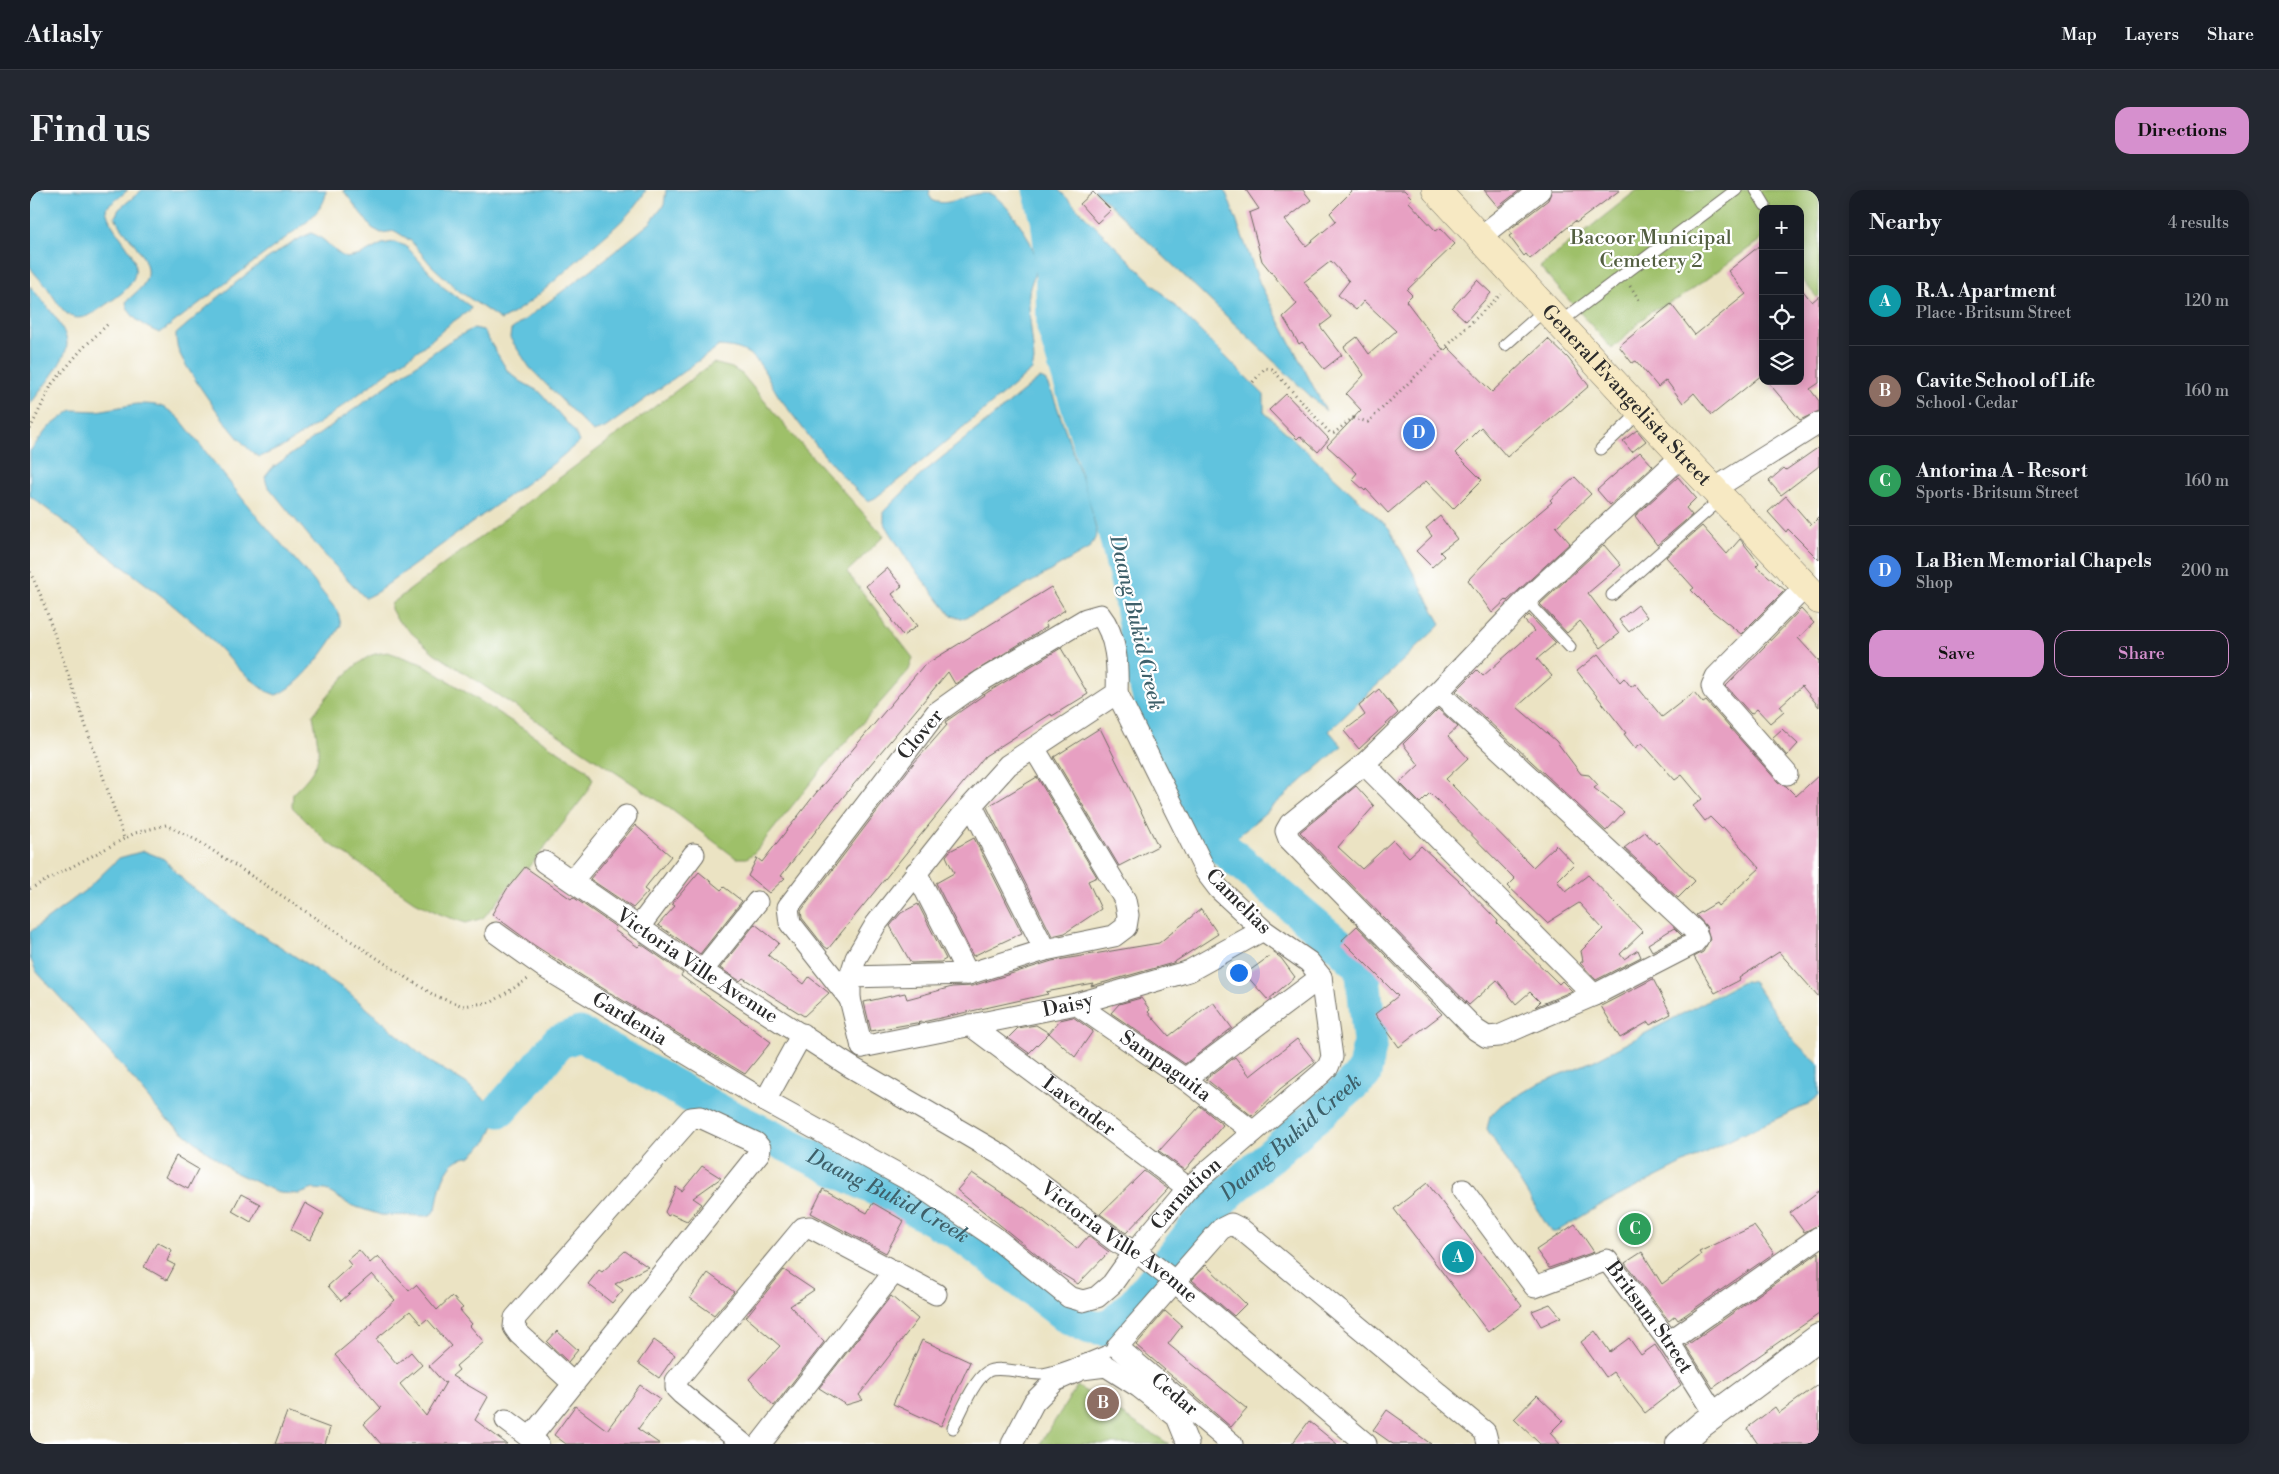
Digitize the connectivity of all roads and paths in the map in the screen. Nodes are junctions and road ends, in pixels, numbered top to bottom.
1 (1436, 190) edge
2 (1540, 190) edge
3 (1736, 190) edge
4 (1756, 190) edge
5 (1765, 205) dead end
6 (1480, 238) junction
7 (1517, 278) junction
8 (1553, 316) junction
9 (109, 323) dead end
10 (1505, 345) dead end
11 (1253, 382) dead end
12 (1641, 411) junction
13 (1819, 423) edge
14 (30, 429) edge
15 (1601, 449) dead end
16 (1682, 456) junction
17 (1718, 494) junction
18 (30, 572) edge
19 (1612, 595) dead end
20 (1816, 596) edge
21 (1526, 600) junction
22 (1570, 647) dead end
23 (1117, 692) junction
24 (1438, 692) junction
25 (1034, 748) junction
26 (1364, 764) junction
27 (1787, 774) dead end
28 (972, 806) junction
29 (626, 816) dead end
30 (124, 838) junction
31 (694, 854) dead end
32 (544, 862) dead end
33 (916, 872) junction
34 (572, 881) junction
35 (30, 889) edge
36 (757, 902) dead end
37 (638, 928) junction
38 (1263, 930) junction
39 (496, 933) dead end
40 (1045, 950) junction
41 (545, 968) junction
42 (702, 971) junction
43 (968, 974) junction
44 (850, 977) junction
45 (1321, 977) junction
46 (1594, 995) junction
47 (850, 998) junction
48 (1076, 1004) junction
49 (970, 1025) junction
50 (802, 1034) junction
51 (862, 1047) junction
52 (851, 1067) junction
53 (1185, 1079) junction
54 (765, 1101) junction
55 (1254, 1132) junction
56 (1188, 1188) junction
57 (1463, 1190) dead end
58 (1819, 1237) edge
59 (1138, 1254) junction
60 (895, 1271) junction
61 (1172, 1279) junction
62 (936, 1294) dead end
63 (1083, 1301) joint
64 (1819, 1337) edge
65 (1669, 1342) junction
66 (1116, 1347) junction
67 (574, 1384) junction
68 (1715, 1416) junction
69 (506, 1420) dead end
70 (953, 1428) dead end
71 (534, 1441) edge
72 (743, 1444) edge
73 (760, 1444) edge
74 (1012, 1444) edge
75 (1188, 1444) edge
76 (1232, 1444) edge
77 (1366, 1444) edge
78 (1488, 1444) edge
79 (1679, 1444) edge

1 - 6 main road, General Evangelista Street
2 - 6 street
3 - 8 lane
4 - 5 lane
6 - 7 main road, General Evangelista Street
7 - 8 main road, General Evangelista Street
7 - 11 path
8 - 10 lane
8 - 12 main road, General Evangelista Street
9 - 14 path
12 - 15 lane
12 - 16 main road, General Evangelista Street
13 - 17 street
16 - 17 main road, General Evangelista Street
16 - 21 street
17 - 19 lane
17 - 20 main road, General Evangelista Street
18 - 30 path
20 - 27 street
21 - 22 lane
21 - 24 street
23 - 25 street
23 - 38 street, Camelias
23 - 47 street, Clover
24 - 26 street
24 - 46 street
25 - 28 street
25 - 40 street
26 - 46 street
26 - 46 street
28 - 33 street
28 - 40 street
29 - 34 street
30 - 35 path
30 - 41 path
31 - 37 street
32 - 34 street, Victoria Ville Avenue
33 - 43 street
33 - 44 street
34 - 37 street, Victoria Ville Avenue
36 - 42 street
37 - 42 street, Victoria Ville Avenue
38 - 45 street, Camelias
38 - 48 street, Daisy
39 - 41 street, Gardenia
40 - 43 street
41 - 54 street, Gardenia
42 - 50 street, Victoria Ville Avenue
43 - 44 street
44 - 47 street
45 - 53 street
45 - 55 street, Carnation
47 - 51 street
48 - 49 street, Daisy
48 - 53 street, Sampaguita
49 - 51 street, Daisy
49 - 56 street, Lavender
50 - 52 street, Victoria Ville Avenue
50 - 54 street
51 - 52 street
52 - 59 street, Victoria Ville Avenue
53 - 55 street, Sampaguita
54 - 63 street, Gardenia
55 - 56 street, Carnation
56 - 59 street, Carnation
57 - 65 street, Britsum Street
58 - 65 street
59 - 61 street, Victoria Ville Avenue
59 - 63 street, Carnation
60 - 62 street
60 - 72 street
60 - 73 street
61 - 66 street
61 - 77 street, Victoria Ville Avenue
61 - 78 street
64 - 68 street
65 - 68 street, Britsum Street
66 - 70 lane
66 - 76 street, Cedar
67 - 67 street
67 - 71 street
68 - 79 street
69 - 71 street
74 - 75 street

